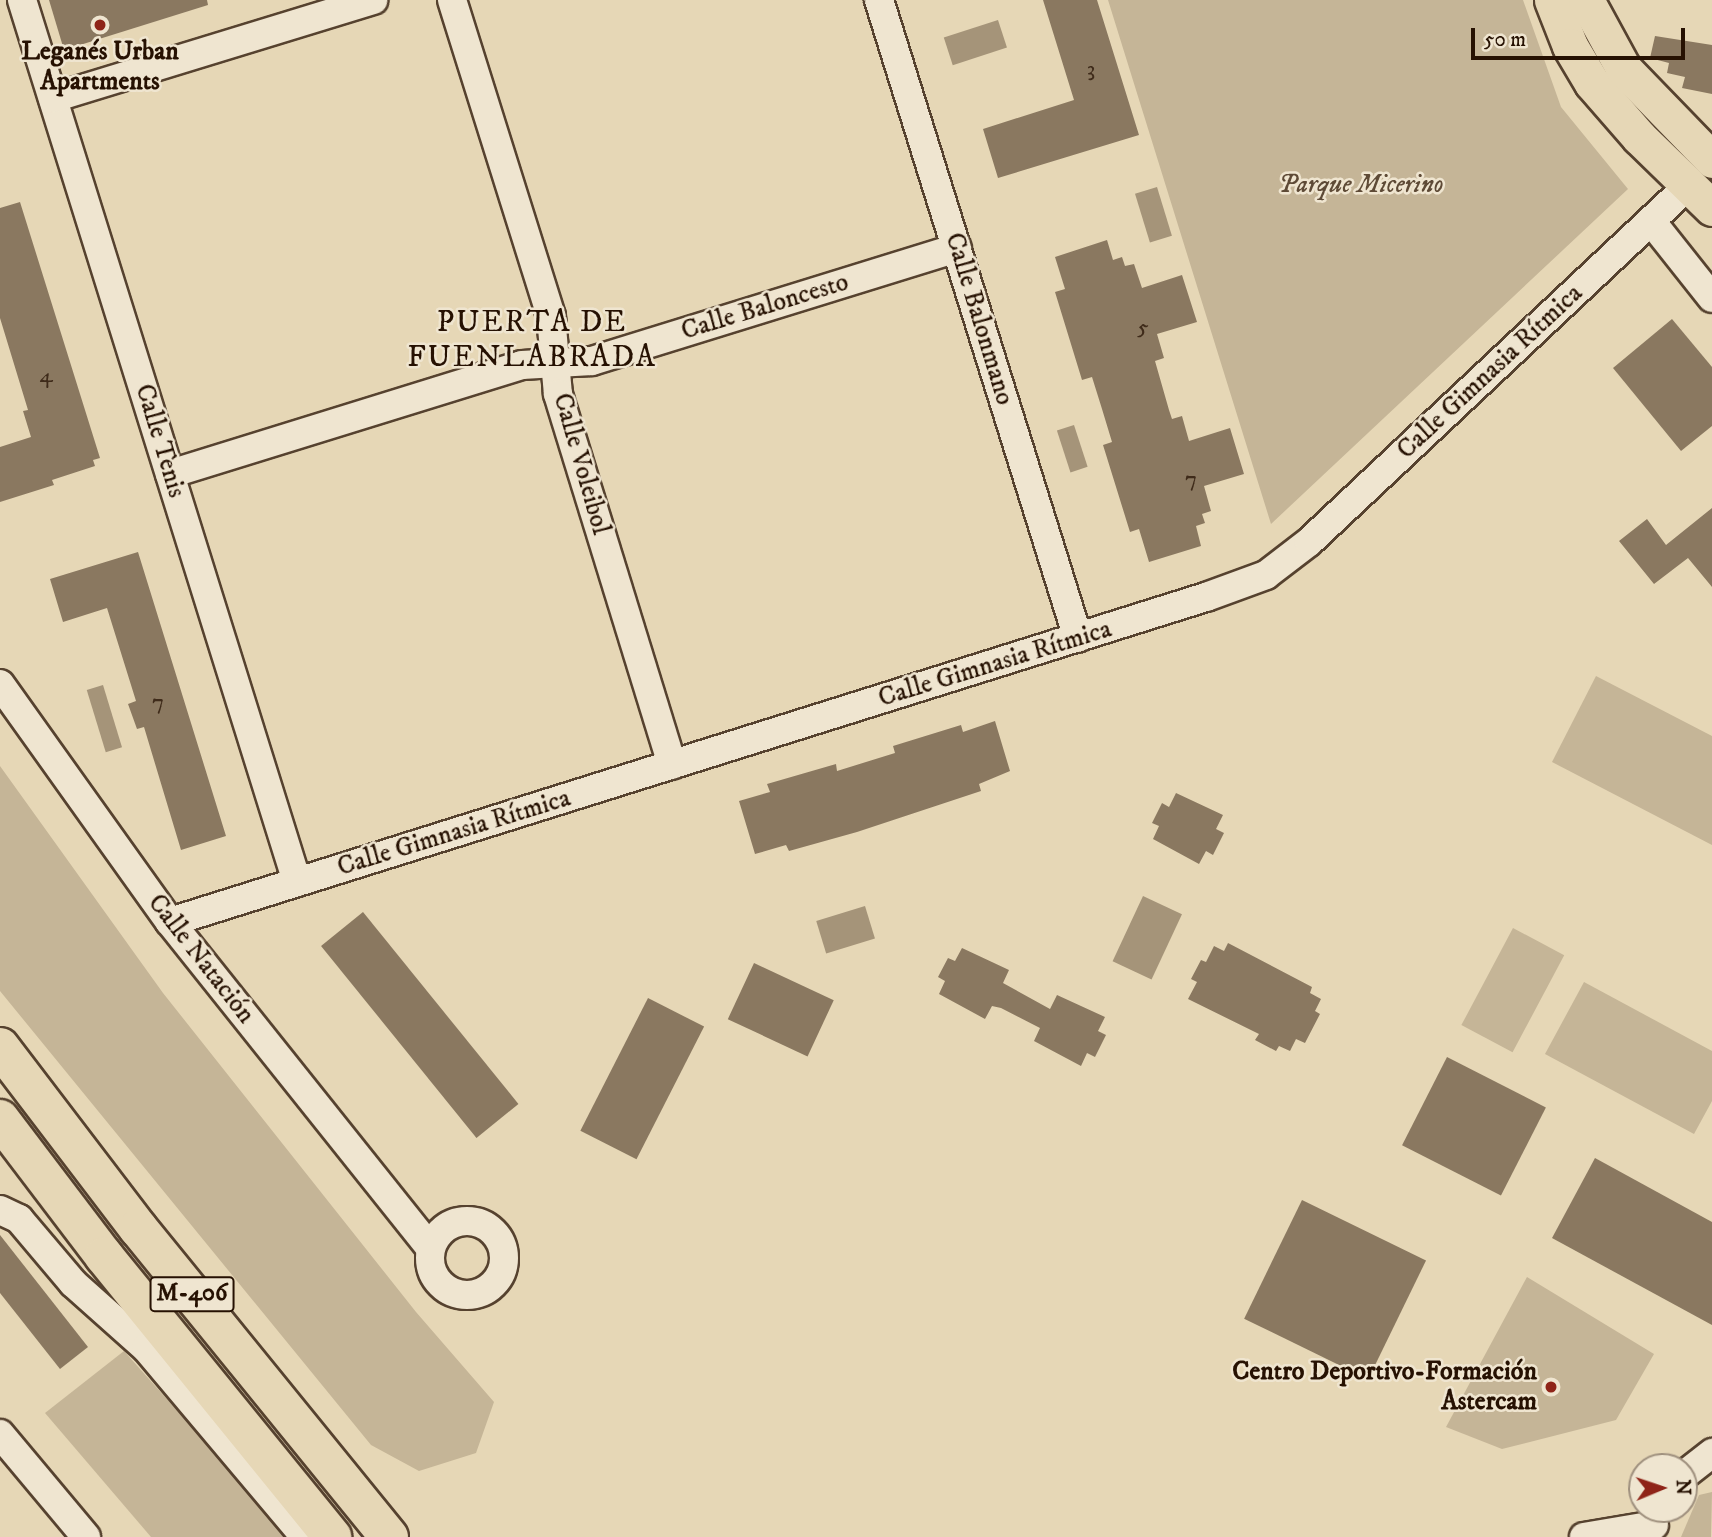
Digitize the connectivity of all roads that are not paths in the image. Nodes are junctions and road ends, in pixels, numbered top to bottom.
1 (22, 0) edge
2 (373, 0) edge
3 (452, 0) edge
4 (879, 0) edge
5 (1552, 0) edge
6 (1586, 0) edge
7 (53, 98) junction
8 (1705, 184) edge
9 (1651, 221) junction
10 (957, 248) junction
11 (1712, 298) edge
12 (557, 363) junction
13 (170, 474) junction
14 (1078, 638) junction
15 (0, 684) edge
16 (672, 765) junction
17 (297, 882) junction
18 (170, 922) junction
19 (0, 1047) edge
20 (0, 1119) edge
21 (0, 1210) edge
22 (435, 1242) dead end
23 (0, 1433) edge
24 (1712, 1452) edge
25 (1698, 1464) edge
26 (1655, 1524) edge
27 (86, 1537) edge
28 (305, 1537) edge
29 (332, 1537) edge
30 (389, 1537) edge
31 (1584, 1537) edge

1 - 7 street, Calle Tenis
2 - 7 street
3 - 12 street, Calle Voleibol
4 - 10 street, Calle Balonmano
5 - 8 main road
6 - 8 main road
7 - 13 street, Calle Tenis
8 - 9 street, Calle Gimnasia Rítmica
9 - 11 street
9 - 14 street, Calle Gimnasia Rítmica
10 - 12 street, Calle Baloncesto
10 - 14 street, Calle Balonmano
12 - 13 street, Calle Baloncesto
12 - 16 street, Calle Voleibol
13 - 17 street, Calle Tenis
14 - 16 street, Calle Gimnasia Rítmica
15 - 18 street, Calle Natación
16 - 17 street, Calle Gimnasia Rítmica
17 - 18 street, Calle Gimnasia Rítmica
18 - 22 street, Calle Natación
19 - 30 highway, M-406
20 - 29 highway, M-406
21 - 28 street
23 - 27 street
24 - 25 street
26 - 31 street

